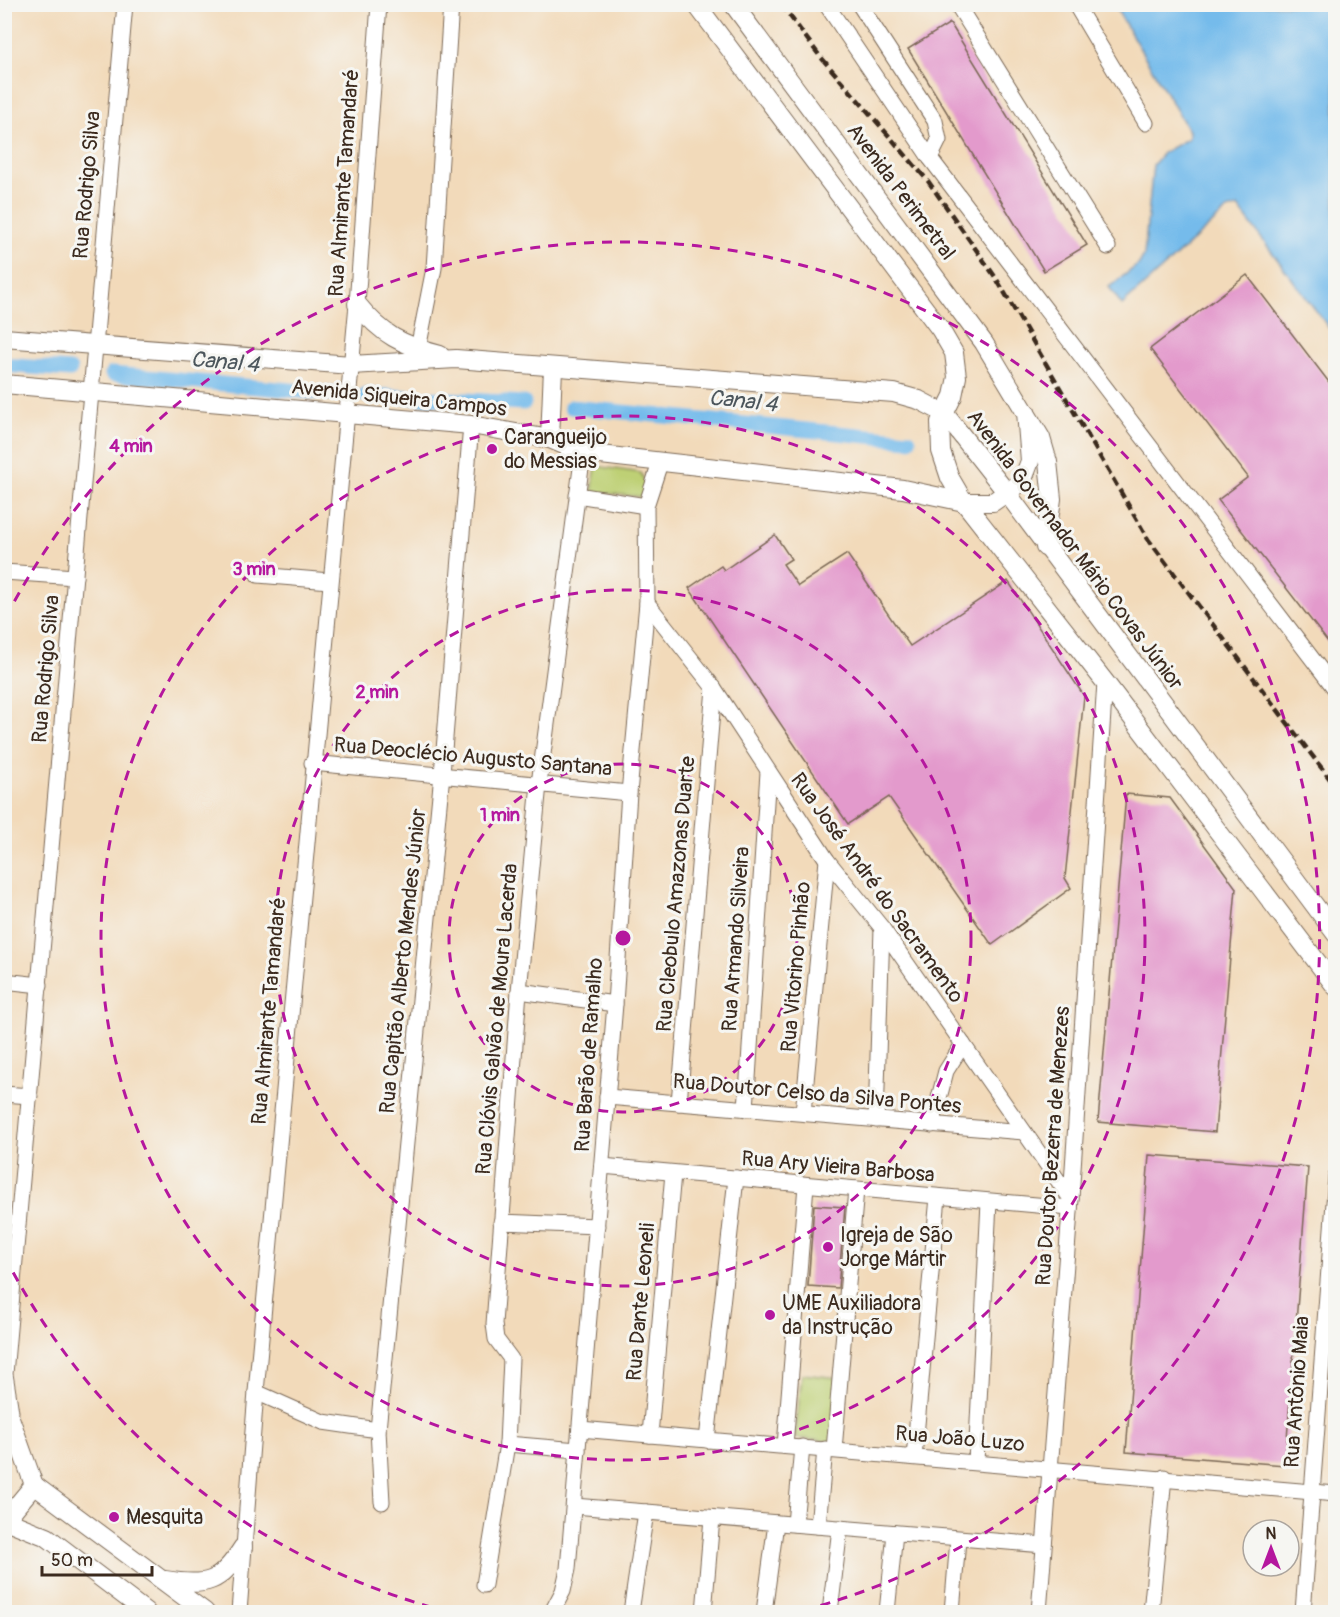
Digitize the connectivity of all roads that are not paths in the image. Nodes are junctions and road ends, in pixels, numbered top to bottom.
1 (124, 4) edge
2 (379, 4) edge
3 (451, 4) edge
4 (696, 4) edge
5 (733, 4) edge
6 (826, 4) edge
7 (859, 4) edge
8 (957, 4) edge
9 (1075, 4) edge
10 (1146, 123) dead end
11 (930, 158) junction
12 (1108, 247) dead end
13 (357, 304) junction
14 (4, 338) edge
15 (94, 347) junction
16 (418, 350) junction
17 (456, 359) junction
18 (351, 368) junction
19 (553, 374) junction
20 (4, 384) edge
21 (91, 387) junction
22 (346, 410) junction
23 (1026, 412) junction
24 (944, 413) junction
25 (471, 425) junction
26 (550, 433) junction
27 (584, 453) junction
28 (660, 463) junction
29 (1007, 493) junction
30 (577, 495) junction
31 (964, 502) junction
32 (646, 506) junction
33 (1045, 547) junction
34 (4, 572) edge
35 (258, 575) dead end
36 (75, 577) junction
37 (330, 581) junction
38 (647, 603) junction
39 (1105, 682) junction
40 (714, 688) junction
41 (1335, 690) edge
42 (312, 763) junction
43 (768, 772) junction
44 (442, 774) junction
45 (539, 784) junction
46 (629, 793) junction
47 (827, 860) junction
48 (882, 928) junction
49 (1335, 934) edge
50 (4, 981) edge
51 (40, 985) junction
52 (1335, 987) edge
53 (519, 991) junction
54 (615, 1004) junction
55 (963, 1044) junction
56 (4, 1094) edge
57 (30, 1096) junction
58 (607, 1097) junction
59 (679, 1103) junction
60 (746, 1109) junction
61 (803, 1113) junction
62 (876, 1120) junction
63 (932, 1125) junction
64 (1024, 1132) junction
65 (602, 1166) junction
66 (673, 1173) junction
67 (1335, 1176) edge
68 (736, 1178) junction
69 (806, 1185) junction
70 (856, 1189) junction
71 (938, 1197) junction
72 (989, 1202) junction
73 (1070, 1204) junction
74 (501, 1222) junction
75 (597, 1226) junction
76 (1331, 1297) edge
77 (1329, 1324) edge
78 (7, 1339) edge
79 (256, 1392) junction
80 (4, 1401) edge
81 (12, 1419) junction
82 (580, 1429) junction
83 (378, 1430) junction
84 (650, 1435) junction
85 (707, 1440) junction
86 (507, 1444) junction
87 (785, 1446) junction
88 (802, 1447) junction
89 (578, 1450) junction
90 (830, 1450) junction
91 (915, 1456) junction
92 (976, 1462) junction
93 (1050, 1468) junction
94 (1164, 1477) junction
95 (34, 1485) junction
96 (1311, 1493) junction
97 (1335, 1494) edge
98 (382, 1502) dead end
99 (574, 1506) junction
100 (646, 1512) junction
101 (712, 1518) junction
102 (5, 1520) edge
103 (776, 1523) junction
104 (795, 1524) junction
105 (818, 1526) junction
106 (840, 1528) junction
107 (895, 1533) junction
108 (958, 1539) junction
109 (1044, 1545) junction
110 (243, 1547) junction
111 (164, 1580) junction
112 (484, 1585) dead end
113 (136, 1610) edge
114 (205, 1612) edge
115 (239, 1612) edge
116 (552, 1612) edge
117 (631, 1612) edge
118 (704, 1612) edge
119 (764, 1612) edge
120 (830, 1612) edge
121 (887, 1612) edge
122 (952, 1612) edge
123 (1039, 1612) edge
124 (1151, 1612) edge
125 (1303, 1612) edge

1 - 15 street, Rua Rodrigo Silva
2 - 13 street, Rua Almirante Tamandaré
3 - 16 street
4 - 24 main road
5 - 23 main road, Avenida Perimetral
6 - 11 street
7 - 11 street
8 - 12 street
9 - 10 street
11 - 41 street
13 - 16 main road
13 - 18 street, Rua Almirante Tamandaré
14 - 15 main road, Avenida Siqueira Campos
15 - 18 main road, Avenida Siqueira Campos
15 - 21 street, Rua Rodrigo Silva
16 - 17 main road
17 - 18 main road, Avenida Siqueira Campos
17 - 19 main road, Avenida Siqueira Campos
18 - 22 street, Rua Almirante Tamandaré
19 - 24 main road, Avenida Siqueira Campos
19 - 26 main road
20 - 21 main road, Avenida Siqueira Campos
21 - 22 main road, Avenida Siqueira Campos
21 - 36 street, Rua Rodrigo Silva
22 - 25 main road, Avenida Siqueira Campos
22 - 37 street, Rua Almirante Tamandaré
23 - 29 main road
23 - 33 main road, Avenida Perimetral
24 - 29 main road, Avenida Governador Mário Covas Júnior
24 - 31 main road, Avenida Governador Mário Covas Júnior
25 - 26 main road, Avenida Siqueira Campos
25 - 44 street, Rua Capitão Alberto Mendes Júnior
26 - 27 main road, Avenida Siqueira Campos
27 - 28 main road, Avenida Siqueira Campos
27 - 30 street, Rua Clóvis Galvão de Moura Lacerda
28 - 31 main road, Avenida Siqueira Campos
28 - 32 street, Rua Barão de Ramalho
29 - 31 main road, Avenida Siqueira Campos
29 - 33 main road, Avenida Governador Mário Covas Júnior
30 - 32 street
30 - 45 street, Rua Clóvis Galvão de Moura Lacerda
31 - 39 main road, Avenida Governador Mário Covas Júnior
32 - 38 street, Rua Barão de Ramalho
33 - 49 main road, Avenida Governador Mário Covas Júnior
34 - 36 street
35 - 37 street
36 - 51 street, Rua Rodrigo Silva
37 - 42 street, Rua Almirante Tamandaré
38 - 40 street, Rua José André do Sacramento
38 - 46 street, Rua Barão de Ramalho
39 - 52 main road, Avenida Governador Mário Covas Júnior
39 - 73 street, Rua Doutor Bezerra de Menezes
40 - 43 street, Rua José André do Sacramento
40 - 59 street, Rua Cleobulo Amazonas Duarte
42 - 44 street, Rua Deoclécio Augusto Santana
42 - 79 street, Rua Almirante Tamandaré
43 - 47 street, Rua José André do Sacramento
43 - 60 street, Rua Armando Silveira
44 - 45 street, Rua Deoclécio Augusto Santana
44 - 83 street, Rua Capitão Alberto Mendes Júnior
45 - 46 street, Rua Deoclécio Augusto Santana
45 - 53 street, Rua Clóvis Galvão de Moura Lacerda
46 - 54 street, Rua Barão de Ramalho
47 - 48 street, Rua José André do Sacramento
47 - 61 street, Rua Vitorino Pinhão
48 - 55 street, Rua José André do Sacramento
48 - 62 street
50 - 51 street
51 - 57 street, Rua Rodrigo Silva
53 - 54 street
53 - 74 street, Rua Clóvis Galvão de Moura Lacerda
54 - 58 street, Rua Barão de Ramalho
55 - 63 street
55 - 64 street, Rua José André do Sacramento
56 - 57 street
57 - 78 street, Rua Rodrigo Silva
58 - 59 street, Rua Doutor Celso da Silva Pontes
58 - 65 street, Rua Barão de Ramalho
59 - 60 street, Rua Doutor Celso da Silva Pontes
60 - 61 street, Rua Doutor Celso da Silva Pontes
61 - 62 street, Rua Doutor Celso da Silva Pontes
62 - 63 street, Rua Doutor Celso da Silva Pontes
63 - 64 street, Rua Doutor Celso da Silva Pontes
64 - 73 street, Rua José André do Sacramento
65 - 66 street, Rua Ary Vieira Barbosa
65 - 75 street, Rua Barão de Ramalho
66 - 68 street, Rua Ary Vieira Barbosa
66 - 84 street, Rua Dante Leoneli
67 - 76 street, Rua Antônio Maia
68 - 69 street, Rua Ary Vieira Barbosa
68 - 85 street
69 - 70 street, Rua Ary Vieira Barbosa
69 - 87 street
70 - 71 street, Rua Ary Vieira Barbosa
70 - 90 street
71 - 72 street, Rua Ary Vieira Barbosa
71 - 91 street
72 - 73 street, Rua Ary Vieira Barbosa
72 - 92 street
73 - 93 street, Rua Doutor Bezerra de Menezes
74 - 75 street
74 - 86 street, Rua Clóvis Galvão de Moura Lacerda
75 - 82 street, Rua Barão de Ramalho
76 - 77 street, Rua Antônio Maia
77 - 96 street, Rua Antônio Maia
78 - 81 street, Rua Rodrigo Silva
79 - 83 street
79 - 110 street, Rua Almirante Tamandaré
80 - 81 main road
81 - 95 main road
82 - 84 street, Rua João Luzo
82 - 89 street, Rua Barão de Ramalho
83 - 98 street, Rua Capitão Alberto Mendes Júnior
84 - 85 street, Rua João Luzo
85 - 87 street, Rua João Luzo
86 - 89 street
86 - 112 street, Rua Clóvis Galvão de Moura Lacerda
87 - 88 street, Rua João Luzo
88 - 90 street, Rua João Luzo
88 - 104 street
89 - 99 street, Rua Barão de Ramalho
90 - 91 street, Rua João Luzo
90 - 105 street
91 - 92 street, Rua João Luzo
92 - 93 street, Rua João Luzo
93 - 94 street, Rua João Luzo
93 - 109 street, Rua Doutor Bezerra de Menezes
94 - 96 street, Rua João Luzo
94 - 124 street
95 - 102 main road
95 - 111 main road
96 - 97 street, Rua João Luzo
96 - 125 street, Rua Antônio Maia
99 - 100 street
99 - 116 street, Rua Barão de Ramalho
100 - 101 street
100 - 117 street
101 - 103 street
101 - 118 street
102 - 113 main road
103 - 104 street
103 - 119 street
104 - 105 street
105 - 106 street
106 - 107 street
106 - 120 street
107 - 108 street
107 - 121 street
108 - 109 street
108 - 122 street
109 - 123 street, Rua Doutor Bezerra de Menezes
110 - 111 main road
110 - 115 street, Rua Almirante Tamandaré
111 - 114 main road

